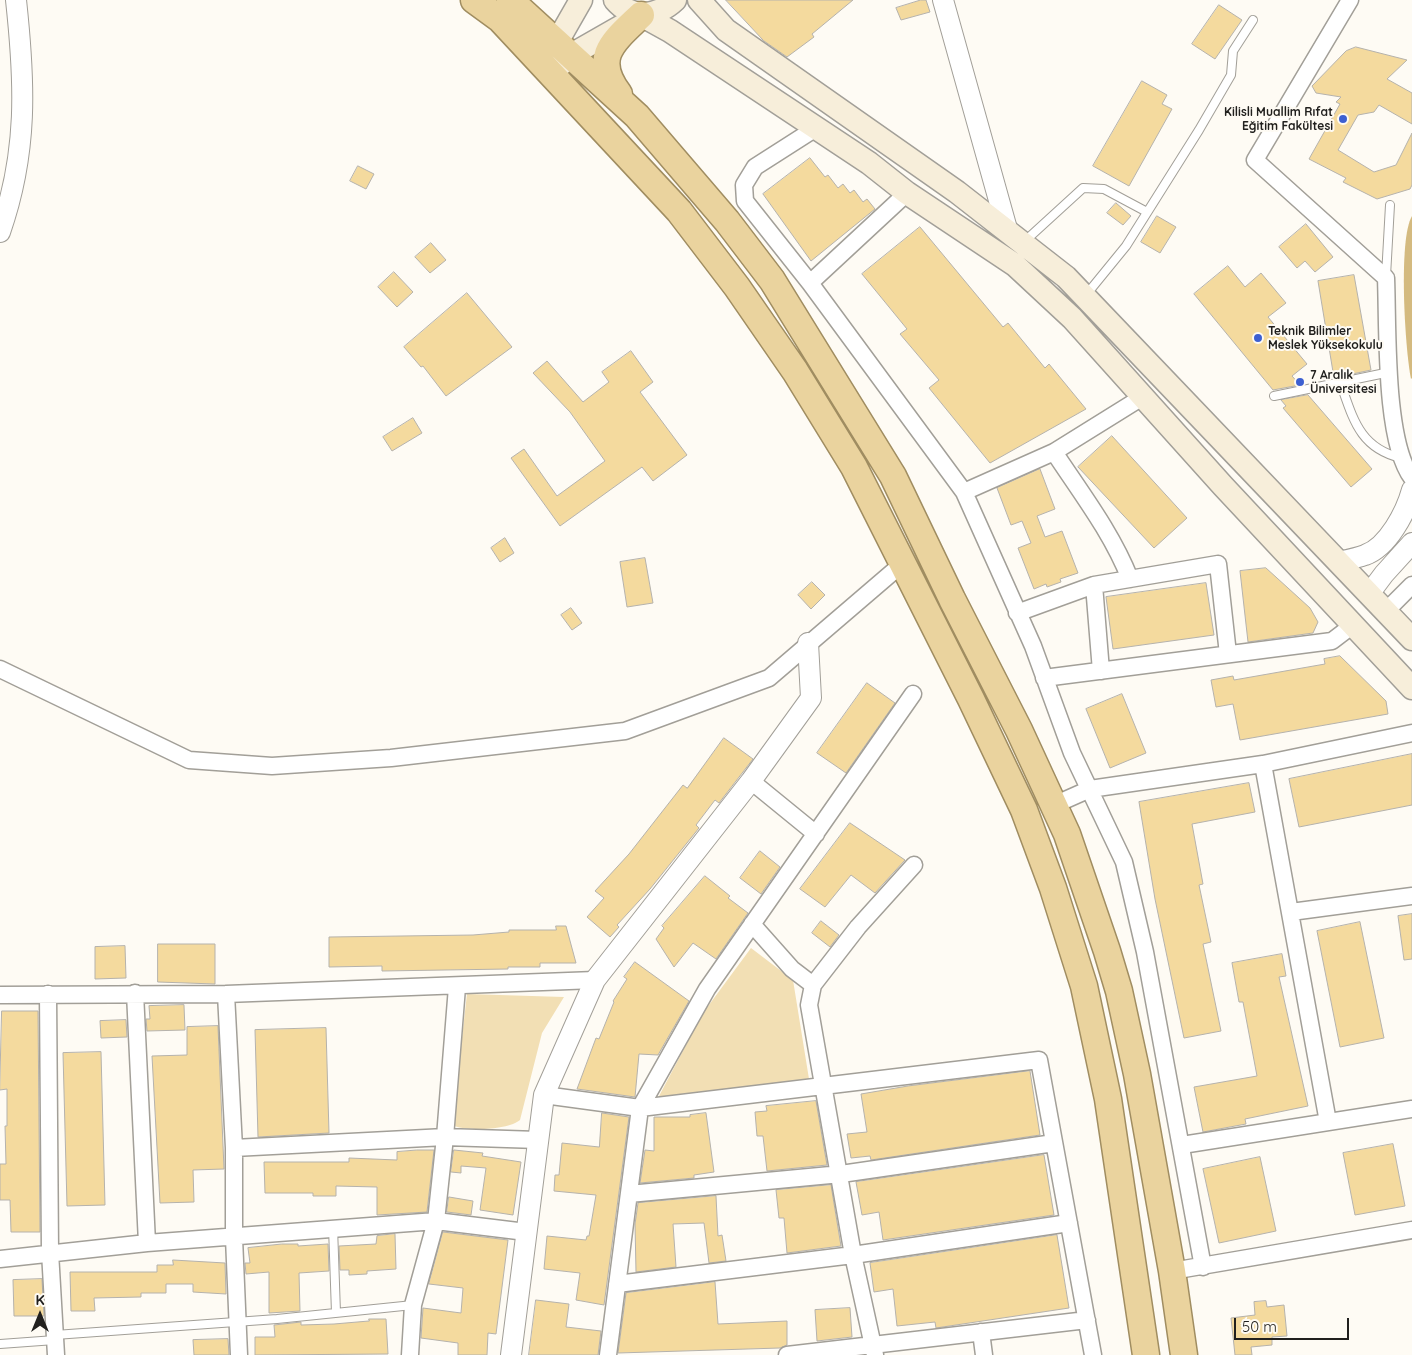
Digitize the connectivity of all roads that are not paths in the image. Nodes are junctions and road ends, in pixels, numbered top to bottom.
1 (16, 0) edge
2 (474, 0) edge
3 (510, 0) edge
4 (582, 0) edge
5 (615, 0) edge
6 (675, 0) edge
7 (699, 0) edge
8 (943, 0) edge
9 (1350, 0) edge
10 (641, 15) junction
11 (1253, 20) dead end
12 (564, 48) junction
13 (544, 66) junction
14 (637, 116) junction
15 (816, 128) junction
16 (907, 193) junction
17 (1390, 205) dead end
18 (1147, 212) junction
19 (0, 232) edge
20 (1015, 236) junction
21 (1386, 278) junction
22 (810, 283) junction
23 (1085, 296) junction
24 (1390, 372) junction
25 (1340, 382) junction
26 (1144, 396) junction
27 (1274, 396) dead end
28 (1054, 452) junction
29 (1401, 458) junction
30 (1412, 478) edge
31 (1412, 490) edge
32 (964, 492) junction
33 (1412, 542) edge
34 (1338, 562) junction
35 (902, 564) junction
36 (1130, 579) junction
37 (1094, 585) junction
38 (1412, 585) edge
39 (1369, 594) junction
40 (1386, 611) junction
41 (1017, 613) junction
42 (1354, 625) junction
43 (1412, 639) edge
44 (808, 643) junction
45 (1228, 654) junction
46 (0, 669) edge
47 (1101, 671) junction
48 (1044, 678) junction
49 (1412, 688) edge
50 (913, 694) dead end
51 (1412, 734) edge
52 (1263, 764) junction
53 (751, 781) junction
54 (1090, 789) junction
55 (1054, 805) junction
56 (816, 834) junction
57 (914, 865) dead end
58 (1412, 896) edge
59 (1291, 912) junction
60 (752, 924) junction
61 (595, 980) junction
62 (812, 985) junction
63 (457, 987) junction
64 (135, 992) junction
65 (48, 994) junction
66 (226, 994) junction
67 (0, 995) edge
68 (823, 1087) junction
69 (544, 1095) junction
70 (640, 1108) junction
71 (1412, 1109) edge
72 (1328, 1122) junction
73 (445, 1137) junction
74 (538, 1140) junction
75 (1054, 1142) junction
76 (1182, 1145) junction
77 (234, 1148) junction
78 (840, 1174) junction
79 (629, 1194) junction
80 (436, 1221) junction
81 (1069, 1223) junction
82 (333, 1228) junction
83 (1412, 1230) edge
84 (526, 1232) junction
85 (234, 1238) junction
86 (147, 1243) junction
87 (50, 1252) junction
88 (854, 1255) junction
89 (0, 1259) edge
90 (1203, 1267) junction
91 (1172, 1271) junction
92 (617, 1284) junction
93 (413, 1305) junction
94 (336, 1313) junction
95 (1087, 1320) junction
96 (239, 1322) junction
97 (981, 1332) junction
98 (56, 1343) edge
99 (0, 1344) edge
100 (874, 1350) edge
101 (239, 1355) edge
102 (410, 1355) edge
103 (510, 1355) edge
104 (608, 1355) edge
105 (787, 1355) edge
106 (984, 1355) edge
107 (1093, 1355) edge
108 (1146, 1355) edge
109 (1184, 1355) edge

1 - 19 street
2 - 13 highway
3 - 12 highway
4 - 12 main road
5 - 10 main road
6 - 10 main road
7 - 20 main road
8 - 20 street
9 - 21 street
10 - 12 main road
10 - 14 highway
10 - 15 main road
11 - 18 lane
12 - 13 main road
12 - 14 highway
13 - 35 highway
14 - 55 highway
15 - 16 main road
15 - 22 street
16 - 22 street
16 - 26 main road
17 - 21 lane
18 - 20 lane
18 - 23 lane
20 - 23 main road
21 - 24 street
22 - 32 street
23 - 34 main road
24 - 25 lane
24 - 29 street
25 - 27 lane
25 - 29 lane
26 - 28 street
26 - 42 main road
28 - 32 street
28 - 36 street
29 - 30 street
31 - 34 street
32 - 41 street
33 - 39 street
34 - 39 main road
35 - 44 street
35 - 108 highway
36 - 37 street
36 - 45 street
37 - 41 street
37 - 47 street
38 - 40 street
39 - 40 main road
40 - 43 main road
41 - 48 street
42 - 45 street
42 - 49 main road
44 - 46 street
44 - 53 street
45 - 47 street
47 - 48 street
48 - 54 street
50 - 56 street
51 - 52 street
52 - 54 street
52 - 59 street
53 - 56 street
53 - 61 street
54 - 55 street
54 - 76 street
55 - 91 highway
56 - 60 street
57 - 62 street
58 - 59 street
59 - 72 street
60 - 62 street
60 - 70 street
61 - 63 street
61 - 69 street
62 - 68 street
63 - 66 street
63 - 73 street
64 - 65 street
64 - 66 street
64 - 86 street
65 - 67 street
65 - 87 street
66 - 77 street
68 - 70 street
68 - 75 street
68 - 78 street
69 - 70 street
69 - 74 street
70 - 79 street
71 - 72 street
72 - 76 street
73 - 74 street
73 - 77 street
73 - 80 street
74 - 84 street
75 - 78 street
75 - 81 street
76 - 90 street
77 - 85 street
78 - 79 street
78 - 88 street
79 - 92 street
80 - 82 street
80 - 84 street
80 - 93 street
81 - 88 street
81 - 95 street
82 - 85 street
82 - 94 lane
83 - 90 street
84 - 103 street
85 - 86 street
85 - 96 street
86 - 87 street
87 - 89 street
87 - 98 street
88 - 92 street
88 - 100 street
90 - 91 street
91 - 109 highway
92 - 104 street
93 - 94 lane
93 - 102 street
94 - 96 lane
95 - 97 street
95 - 107 street
96 - 98 lane
96 - 101 street
97 - 100 street
97 - 106 street
98 - 99 lane
100 - 105 street

